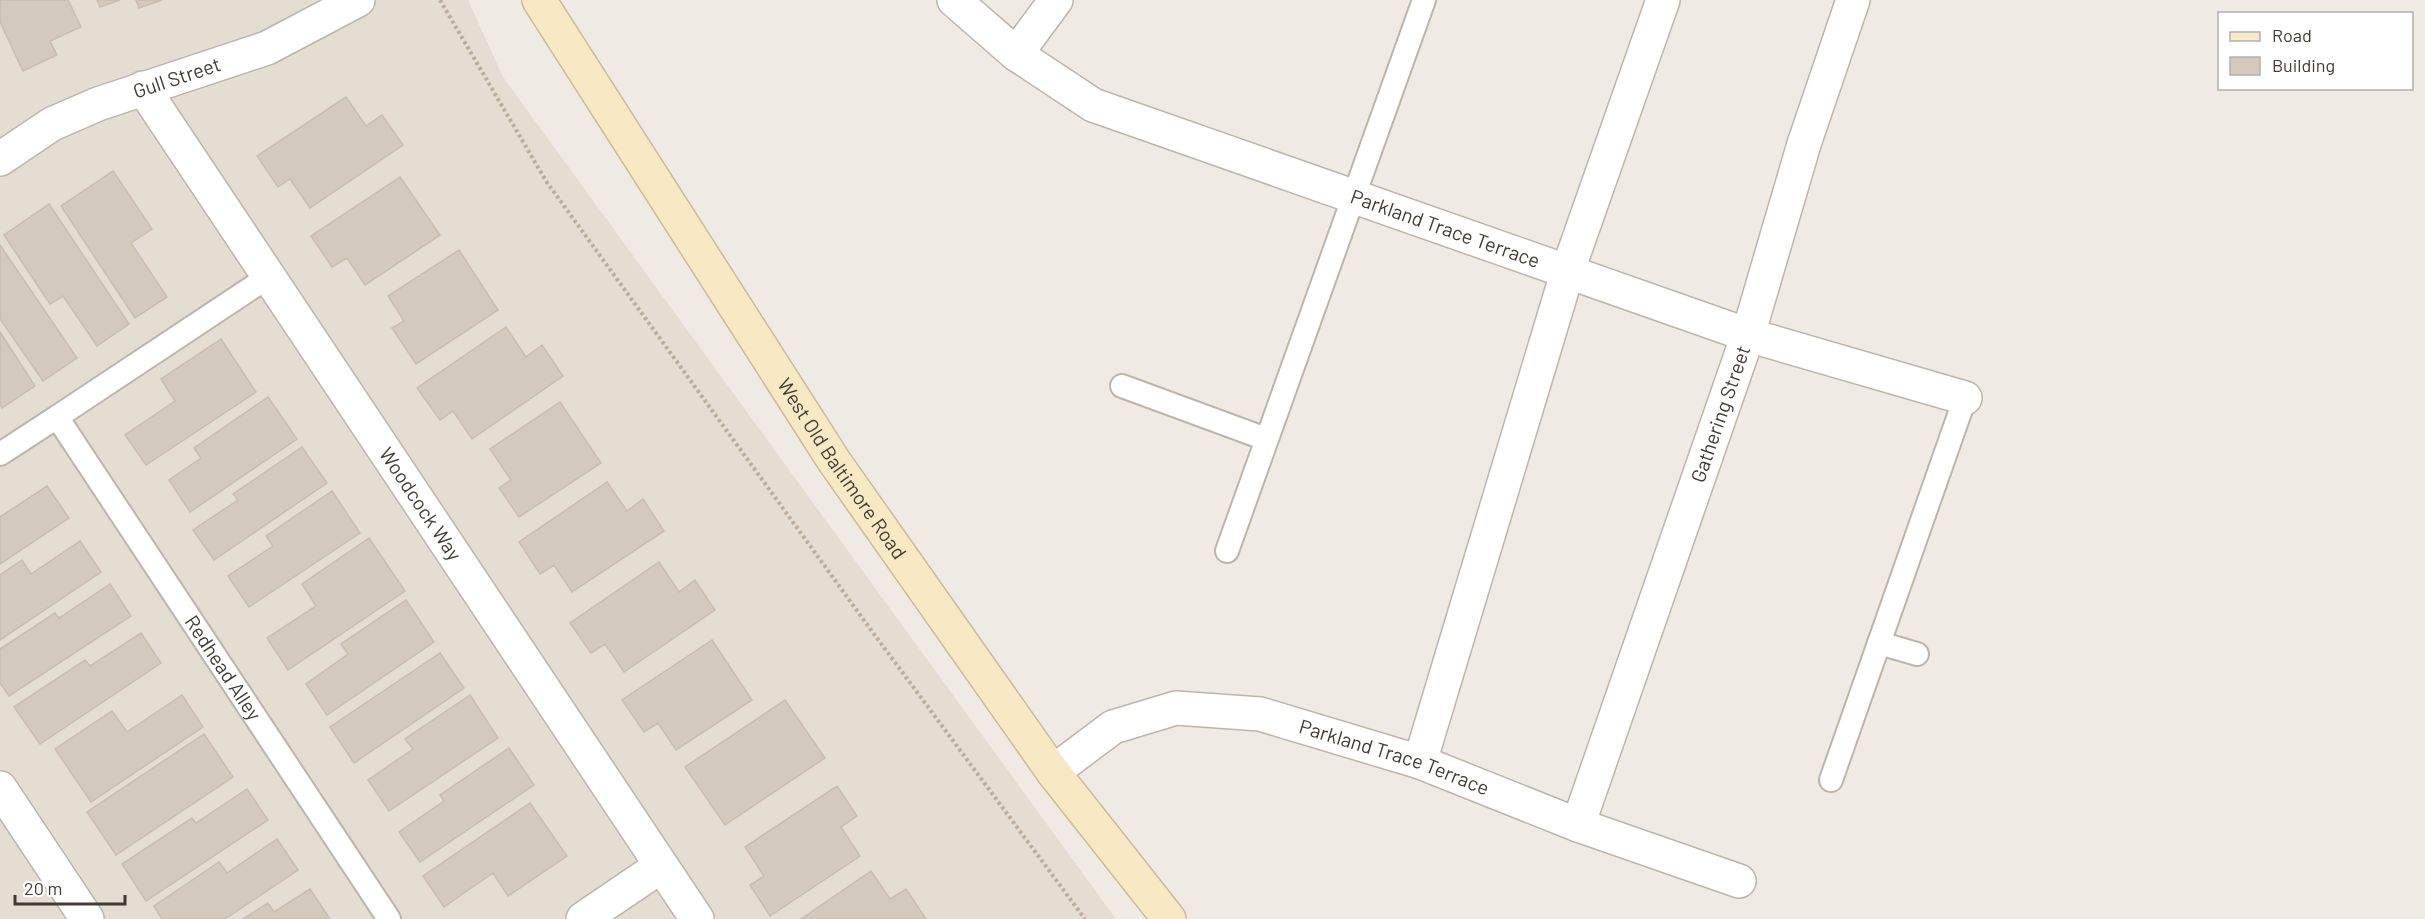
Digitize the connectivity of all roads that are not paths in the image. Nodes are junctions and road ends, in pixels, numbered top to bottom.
1 (358, 0) edge
2 (539, 0) edge
3 (954, 0) edge
4 (1056, 0) edge
5 (1424, 0) edge
6 (1663, 0) edge
7 (1853, 0) edge
8 (1016, 54) junction
9 (143, 88) junction
10 (0, 159) edge
11 (1352, 197) junction
12 (1568, 270) junction
13 (268, 277) junction
14 (1748, 335) junction
15 (1122, 386) dead end
16 (1965, 398) joint
17 (57, 417) junction
18 (1266, 439) junction
19 (0, 454) edge
20 (1227, 551) dead end
21 (1879, 643) junction
22 (1917, 654) dead end
23 (1420, 762) junction
24 (1053, 772) junction
25 (1831, 780) dead end
26 (0, 788) edge
27 (1578, 825) junction
28 (661, 866) junction
29 (1739, 881) dead end
30 (87, 919) edge
31 (389, 919) edge
32 (583, 919) edge
33 (698, 919) edge
34 (1169, 919) edge

1 - 9 street, Gull Street
2 - 24 street, West Old Baltimore Road
3 - 8 street, Parkland Trace Terrace
4 - 8 street
5 - 11 lane
6 - 12 street
7 - 14 street, Gathering Street
8 - 11 street, Parkland Trace Terrace
9 - 10 street, Gull Street
9 - 13 street, Woodcock Way
11 - 12 street, Parkland Trace Terrace
11 - 18 lane
12 - 14 street, Parkland Trace Terrace
12 - 23 street
13 - 17 lane
13 - 28 street, Woodcock Way
14 - 16 street, Parkland Trace Terrace
14 - 27 street, Gathering Street
15 - 18 lane
16 - 21 lane
17 - 19 lane
17 - 31 lane, Redhead Alley
18 - 20 lane
21 - 22 lane
21 - 25 lane
23 - 24 street, Parkland Trace Terrace
23 - 27 street, Parkland Trace Terrace
24 - 34 street, West Old Baltimore Road
26 - 30 street
27 - 29 street, Parkland Trace Terrace
28 - 32 street
28 - 33 street, Woodcock Way

